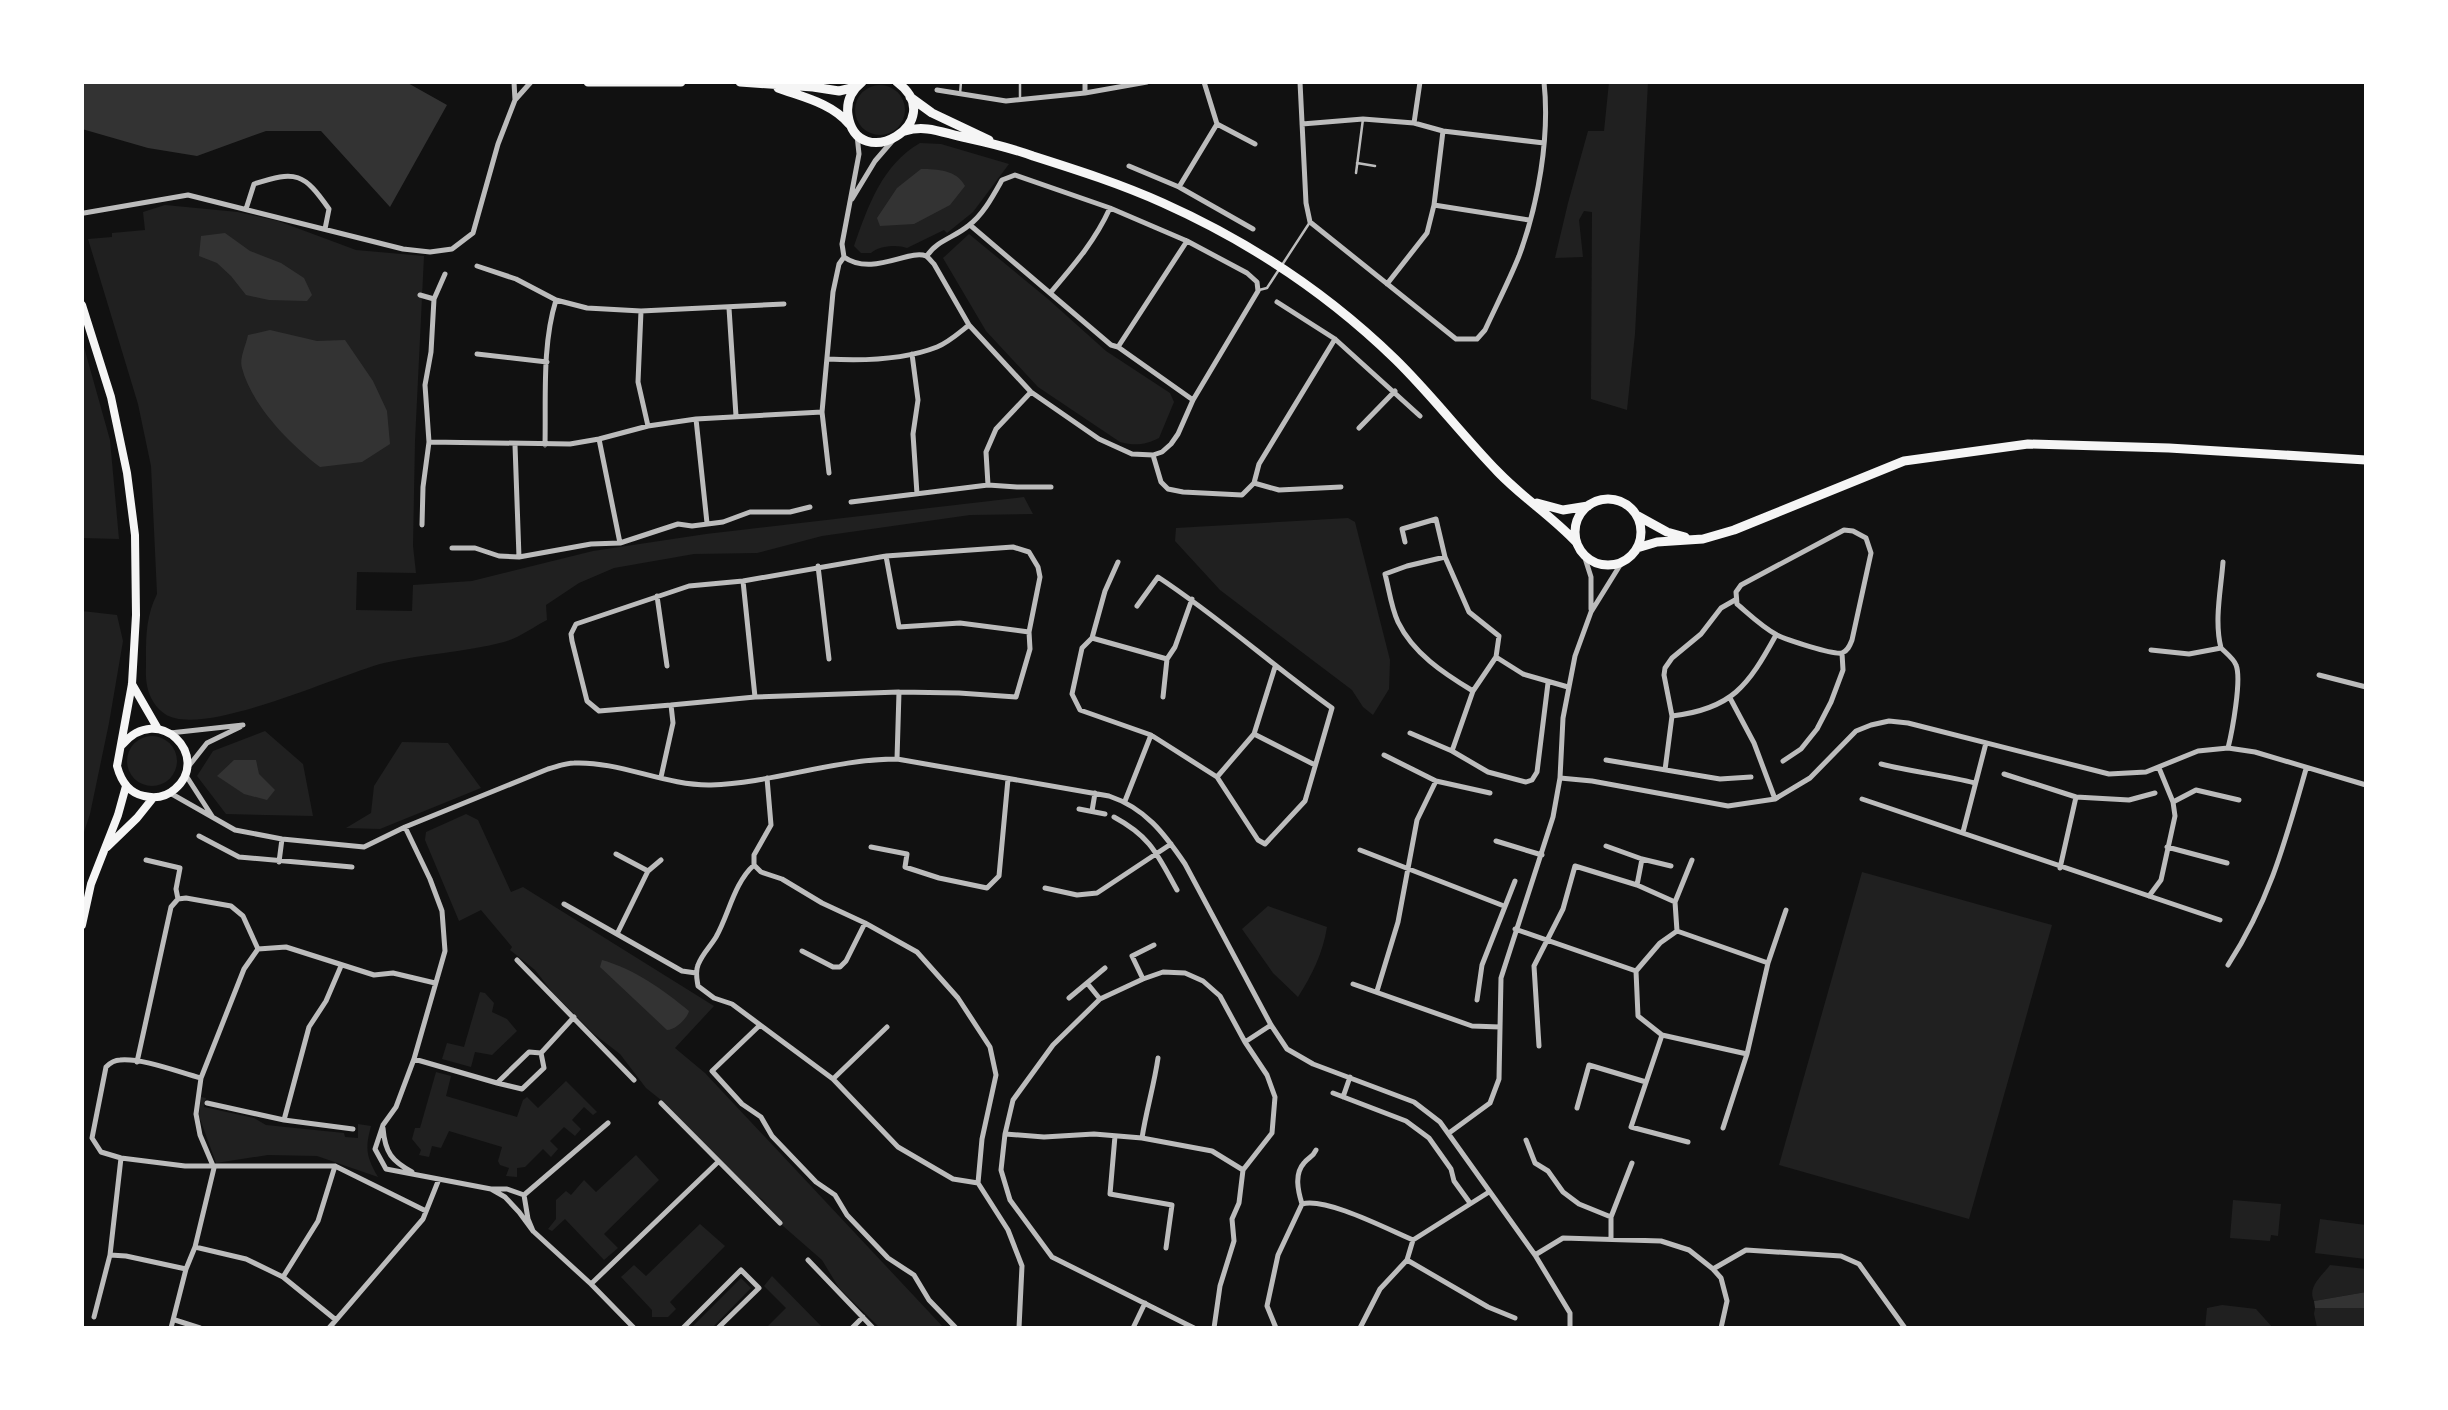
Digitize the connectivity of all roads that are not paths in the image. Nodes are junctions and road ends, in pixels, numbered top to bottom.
1 (514, 82) edge
2 (531, 82) edge
3 (588, 82) edge
4 (681, 82) edge
5 (740, 82) edge
6 (961, 82) edge
7 (1020, 82) edge
8 (1085, 82) edge
9 (1147, 82) edge
10 (1204, 82) edge
11 (1300, 82) edge
12 (1420, 82) edge
13 (1544, 82) edge
14 (900, 83) edge
15 (767, 84) junction
16 (859, 85) edge
17 (937, 90) dead end
18 (1085, 93) junction
19 (960, 94) junction
20 (910, 97) junction
21 (515, 100) junction
22 (1020, 101) junction
23 (1006, 102) junction
24 (1004, 111) dead end
25 (1363, 119) junction
26 (1414, 123) junction
27 (1217, 124) junction
28 (1303, 124) junction
29 (854, 129) junction
30 (905, 131) junction
31 (1443, 131) junction
32 (894, 139) junction
33 (1544, 143) junction
34 (997, 144) junction
35 (1255, 144) dead end
36 (1357, 163) junction
37 (1129, 166) dead end
38 (1375, 166) dead end
39 (1356, 173) dead end
40 (1180, 187) junction
41 (850, 202) junction
42 (1434, 205) junction
43 (1110, 208) junction
44 (246, 209) junction
45 (84, 213) dead end
46 (1529, 220) junction
47 (1310, 222) junction
48 (970, 225) junction
49 (325, 229) junction
50 (1253, 229) dead end
51 (1187, 241) junction
52 (927, 256) junction
53 (844, 257) junction
54 (477, 266) dead end
55 (1281, 267) junction
56 (445, 274) dead end
57 (1387, 284) junction
58 (1258, 290) junction
59 (1051, 292) junction
60 (420, 295) dead end
61 (434, 299) junction
62 (556, 300) junction
63 (1277, 302) dead end
64 (784, 304) dead end
65 (82, 305) edge
66 (729, 308) junction
67 (640, 312) junction
68 (970, 325) junction
69 (1335, 340) junction
70 (1118, 347) junction
71 (477, 354) dead end
72 (912, 354) junction
73 (827, 359) junction
74 (547, 362) junction
75 (1395, 391) junction
76 (1031, 392) junction
77 (1193, 400) junction
78 (822, 412) junction
79 (736, 416) junction
80 (1420, 416) dead end
81 (696, 419) junction
82 (648, 426) junction
83 (1359, 428) dead end
84 (599, 439) junction
85 (429, 443) junction
86 (515, 445) junction
87 (545, 445) junction
88 (1153, 455) junction
89 (2366, 460) edge
90 (829, 473) dead end
91 (1254, 483) junction
92 (988, 485) junction
93 (1051, 486) dead end
94 (1341, 487) dead end
95 (917, 494) junction
96 (1532, 501) junction
97 (851, 502) dead end
98 (1588, 506) junction
99 (810, 507) dead end
100 (1636, 515) junction
101 (707, 523) junction
102 (422, 525) dead end
103 (1693, 539) junction
104 (620, 542) junction
105 (1405, 542) dead end
106 (1577, 543) junction
107 (452, 548) dead end
108 (1637, 548) junction
109 (1584, 555) junction
110 (886, 556) junction
111 (519, 557) junction
112 (1445, 557) junction
113 (1118, 562) dead end
114 (1622, 562) junction
115 (2223, 562) dead end
116 (818, 566) junction
117 (743, 581) junction
118 (657, 596) junction
119 (1192, 599) junction
120 (1735, 600) junction
121 (1137, 606) dead end
122 (1591, 612) junction
123 (1029, 632) junction
124 (1776, 635) junction
125 (1092, 638) junction
126 (2221, 648) junction
127 (2151, 650) dead end
128 (1842, 653) junction
129 (1496, 657) junction
130 (829, 659) dead end
131 (1167, 659) junction
132 (667, 666) dead end
133 (1275, 667) junction
134 (2319, 675) dead end
135 (1548, 683) junction
136 (132, 684) junction
137 (1568, 687) junction
138 (2366, 687) edge
139 (1473, 691) junction
140 (899, 692) junction
141 (1163, 696) dead end
142 (755, 697) junction
143 (1730, 698) junction
144 (671, 705) junction
145 (1672, 716) junction
146 (158, 729) junction
147 (170, 733) junction
148 (1410, 733) dead end
149 (1254, 734) junction
150 (1151, 735) junction
151 (1986, 743) junction
152 (122, 745) junction
153 (2228, 748) junction
154 (1452, 751) junction
155 (1384, 755) dead end
156 (897, 759) junction
157 (1606, 760) dead end
158 (1783, 761) dead end
159 (1881, 764) dead end
160 (1315, 765) junction
161 (2159, 768) junction
162 (2306, 769) junction
163 (1665, 770) junction
164 (186, 771) junction
165 (2004, 774) dead end
166 (661, 777) junction
167 (1217, 777) junction
168 (1751, 777) dead end
169 (767, 778) junction
170 (1560, 778) junction
171 (1009, 779) junction
172 (1436, 781) junction
173 (1975, 783) junction
174 (2366, 785) edge
175 (126, 786) junction
176 (170, 793) junction
177 (1094, 793) junction
178 (1490, 793) dead end
179 (2155, 793) dead end
180 (2076, 797) junction
181 (153, 798) junction
182 (1775, 799) junction
183 (1862, 799) dead end
184 (2239, 800) dead end
185 (1125, 801) junction
186 (2173, 802) junction
187 (1079, 809) dead end
188 (1092, 811) junction
189 (1105, 814) dead end
190 (1114, 817) dead end
191 (214, 818) junction
192 (405, 827) junction
193 (1963, 832) junction
194 (199, 836) dead end
195 (282, 839) junction
196 (1496, 841) dead end
197 (1171, 844) junction
198 (1606, 846) dead end
199 (870, 847) dead end
200 (2167, 847) junction
201 (105, 849) junction
202 (1360, 850) dead end
203 (1157, 853) junction
204 (616, 854) dead end
205 (1542, 855) junction
206 (1642, 859) junction
207 (146, 860) dead end
208 (661, 860) dead end
209 (1692, 860) dead end
210 (279, 862) junction
211 (2227, 863) dead end
212 (754, 865) junction
213 (1671, 866) dead end
214 (352, 867) dead end
215 (1408, 867) junction
216 (2060, 868) junction
217 (648, 872) junction
218 (1515, 881) dead end
219 (1637, 885) junction
220 (1045, 888) dead end
221 (1177, 890) dead end
222 (2149, 896) junction
223 (178, 899) junction
224 (1675, 902) junction
225 (564, 904) dead end
226 (1504, 906) junction
227 (1786, 910) dead end
228 (2220, 920) dead end
229 (865, 923) junction
230 (82, 925) edge
231 (1515, 929) junction
232 (1677, 931) junction
233 (617, 934) junction
234 (1548, 941) junction
235 (1154, 945) dead end
236 (258, 949) junction
237 (802, 951) dead end
238 (517, 960) dead end
239 (1768, 963) junction
240 (2228, 965) dead end
241 (341, 966) junction
242 (1105, 968) dead end
243 (1636, 971) junction
244 (696, 973) junction
245 (1143, 979) junction
246 (435, 983) junction
247 (1087, 983) junction
248 (1353, 984) dead end
249 (1377, 991) junction
250 (1069, 998) dead end
251 (1100, 999) junction
252 (1477, 1000) dead end
253 (574, 1017) junction
254 (1271, 1025) junction
255 (759, 1026) junction
256 (887, 1027) dead end
257 (1500, 1027) junction
258 (1662, 1035) junction
259 (1245, 1042) junction
260 (1539, 1046) dead end
261 (541, 1053) junction
262 (1747, 1054) junction
263 (1158, 1058) dead end
264 (414, 1059) junction
265 (138, 1062) junction
266 (1350, 1077) junction
267 (201, 1078) junction
268 (833, 1079) junction
269 (634, 1080) dead end
270 (1646, 1082) junction
271 (497, 1083) junction
272 (1332, 1093) dead end
273 (1343, 1097) junction
274 (207, 1103) dead end
275 (661, 1103) dead end
276 (1577, 1108) dead end
277 (284, 1120) junction
278 (608, 1123) dead end
279 (383, 1125) junction
280 (1723, 1128) dead end
281 (353, 1129) dead end
282 (1450, 1133) junction
283 (1005, 1134) junction
284 (1115, 1136) junction
285 (1142, 1139) junction
286 (1526, 1140) dead end
287 (1688, 1142) dead end
288 (1316, 1150) dead end
289 (121, 1158) junction
290 (718, 1162) junction
291 (1632, 1163) dead end
292 (335, 1166) junction
293 (214, 1168) junction
294 (1243, 1170) junction
295 (415, 1174) junction
296 (439, 1179) junction
297 (978, 1183) junction
298 (491, 1189) junction
299 (1489, 1192) junction
300 (524, 1195) junction
301 (1470, 1203) junction
302 (1302, 1204) junction
303 (426, 1211) junction
304 (1611, 1217) junction
305 (780, 1223) dead end
306 (533, 1231) junction
307 (1611, 1238) junction
308 (1413, 1240) junction
309 (195, 1247) junction
310 (1166, 1248) dead end
311 (110, 1255) junction
312 (1535, 1255) junction
313 (808, 1260) dead end
314 (1407, 1260) junction
315 (186, 1269) junction
316 (1713, 1269) junction
317 (283, 1277) junction
318 (591, 1284) junction
319 (1145, 1303) junction
320 (94, 1317) dead end
321 (863, 1317) junction
322 (1515, 1318) dead end
323 (175, 1320) junction
324 (336, 1320) junction
325 (171, 1328) edge
326 (200, 1328) edge
327 (329, 1328) edge
328 (634, 1328) edge
329 (683, 1328) edge
330 (718, 1328) edge
331 (852, 1328) edge
332 (873, 1328) edge
333 (956, 1328) edge
334 (1019, 1328) edge
335 (1133, 1328) edge
336 (1194, 1328) edge
337 (1214, 1328) edge
338 (1276, 1328) edge
339 (1360, 1328) edge
340 (1570, 1328) edge
341 (1721, 1328) edge
342 (1905, 1328) edge

1 - 21 street
2 - 21 street
3 - 4 highway
5 - 15 highway
6 - 19 lane
7 - 22 lane
8 - 18 street
9 - 18 street
10 - 27 street
11 - 28 street
12 - 26 street
13 - 33 street
14 - 20 highway
15 - 16 highway
15 - 29 highway
16 - 29 highway
17 - 19 street
18 - 22 street
19 - 23 street
20 - 30 highway
20 - 34 highway
21 - 49 street
22 - 23 street
23 - 24 street
25 - 26 street
25 - 28 street
25 - 36 lane
26 - 31 street
27 - 35 street
27 - 40 street
28 - 47 street
29 - 32 highway
29 - 41 street
30 - 32 highway
30 - 34 highway
31 - 33 street
31 - 42 street
32 - 41 street
33 - 46 street
34 - 55 highway
36 - 38 lane
36 - 39 lane
37 - 40 street
40 - 50 street
41 - 53 street
42 - 46 street
42 - 57 street
43 - 48 street
43 - 51 street
43 - 59 street
44 - 45 street
44 - 49 street
44 - 49 street
46 - 57 street
47 - 55 lane
47 - 57 street
48 - 52 street
48 - 59 street
51 - 58 street
51 - 70 street
52 - 53 street
52 - 68 street
53 - 73 street
54 - 62 street
55 - 58 lane
55 - 96 highway
56 - 61 street
58 - 77 street
59 - 70 street
60 - 61 street
61 - 85 street
62 - 67 street
62 - 74 street
63 - 69 street
64 - 66 street
65 - 136 main road
66 - 67 street
66 - 79 street
67 - 82 street
68 - 72 street
68 - 76 street
69 - 75 street
69 - 91 street
70 - 77 street
71 - 74 street
72 - 73 street
72 - 95 street
73 - 78 street
74 - 87 street
75 - 80 street
75 - 83 street
76 - 88 street
76 - 92 street
77 - 88 street
78 - 79 street
78 - 90 street
79 - 81 street
81 - 82 street
81 - 101 street
82 - 84 street
84 - 87 street
84 - 104 street
85 - 86 street
85 - 102 street
86 - 87 street
86 - 111 street
88 - 91 street
89 - 103 highway
91 - 94 street
92 - 93 street
92 - 95 street
95 - 97 street
96 - 98 highway
96 - 106 highway
98 - 100 highway
98 - 106 highway
99 - 101 street
100 - 103 highway
100 - 108 highway
101 - 104 street
103 - 108 highway
104 - 111 street
105 - 112 street
106 - 109 highway
107 - 111 street
108 - 114 highway
109 - 114 highway
109 - 122 street
110 - 116 street
110 - 123 street
110 - 123 street
112 - 129 street
112 - 139 street
113 - 125 street
114 - 122 street
115 - 126 street
116 - 117 street
116 - 130 street
117 - 118 street
117 - 142 street
118 - 132 street
118 - 144 street
119 - 121 street
119 - 131 street
119 - 133 street
120 - 124 street
120 - 128 street
120 - 145 street
122 - 137 street
123 - 140 street
124 - 128 street
124 - 143 street
125 - 131 street
125 - 150 street
126 - 127 street
126 - 153 street
128 - 158 street
129 - 135 street
129 - 139 street
131 - 141 street
133 - 149 street
133 - 160 street
134 - 138 street
135 - 137 street
135 - 154 street
136 - 146 main road
136 - 152 main road
137 - 170 street
139 - 154 street
140 - 142 street
140 - 156 street
142 - 144 street
143 - 145 street
143 - 182 street
144 - 166 street
145 - 163 street
146 - 147 main road
146 - 152 main road
147 - 164 main road
147 - 164 street
148 - 154 street
149 - 160 street
149 - 167 street
150 - 167 street
150 - 185 street
151 - 161 street
151 - 173 street
151 - 182 street
152 - 175 main road
153 - 161 street
153 - 162 street
155 - 172 street
156 - 169 street
156 - 171 street
157 - 163 street
159 - 173 street
160 - 167 street
161 - 186 street
162 - 174 street
162 - 240 street
163 - 168 street
164 - 176 main road
164 - 191 street
165 - 180 street
166 - 169 street
166 - 192 street
169 - 212 street
170 - 182 street
170 - 205 street
171 - 177 street
171 - 199 street
172 - 178 street
172 - 215 street
173 - 193 street
175 - 181 main road
175 - 201 main road
176 - 181 main road
176 - 191 street
177 - 185 street
177 - 188 street
179 - 180 street
180 - 216 street
181 - 201 main road
183 - 193 street
184 - 186 street
185 - 197 street
186 - 200 street
187 - 188 street
188 - 189 street
190 - 203 street
191 - 195 street
192 - 195 street
192 - 246 street
193 - 216 street
194 - 210 street
195 - 210 street
196 - 205 street
197 - 203 street
197 - 254 street
198 - 206 street
200 - 211 street
200 - 222 street
201 - 230 main road
202 - 215 street
203 - 220 street
203 - 221 street
204 - 217 street
205 - 231 street
206 - 213 street
206 - 219 street
207 - 223 street
208 - 217 street
209 - 224 street
210 - 214 street
212 - 229 street
212 - 244 street
215 - 226 street
215 - 249 street
216 - 222 street
217 - 233 street
218 - 226 street
219 - 224 street
219 - 234 street
222 - 228 street
223 - 236 street
223 - 265 street
224 - 232 street
225 - 233 street
226 - 252 street
227 - 239 street
229 - 237 street
229 - 297 street
231 - 234 street
231 - 257 street
232 - 239 street
232 - 243 street
233 - 244 street
234 - 243 street
234 - 260 street
235 - 245 street
236 - 241 street
236 - 267 street
238 - 253 street
239 - 262 street
241 - 246 street
241 - 277 street
242 - 247 street
243 - 258 street
244 - 255 street
245 - 251 street
245 - 259 street
246 - 264 street
247 - 250 street
247 - 251 street
248 - 249 street
249 - 257 street
251 - 283 street
253 - 261 street
253 - 269 street
254 - 259 street
254 - 266 street
255 - 268 street
255 - 333 street
256 - 268 street
257 - 282 street
258 - 262 street
258 - 270 street
259 - 294 street
261 - 271 street
261 - 271 street
262 - 280 street
263 - 285 street
264 - 271 street
264 - 279 street
265 - 267 street
265 - 289 street
266 - 273 street
266 - 282 street
267 - 293 street
268 - 297 street
270 - 276 street
270 - 287 street
272 - 273 street
273 - 301 street
274 - 277 street
275 - 290 street
277 - 281 street
278 - 300 street
279 - 295 street
279 - 295 street
282 - 299 street
283 - 284 street
283 - 319 street
284 - 285 street
284 - 310 street
285 - 294 street
286 - 304 street
288 - 302 street
289 - 293 street
289 - 311 street
290 - 305 street
290 - 318 street
291 - 304 street
292 - 293 street
292 - 303 street
292 - 317 street
293 - 309 street
294 - 337 street
295 - 296 street
296 - 298 street
296 - 303 street
297 - 334 street
298 - 300 street
298 - 306 street
299 - 301 street
299 - 312 street
300 - 306 street
301 - 308 street
302 - 308 street
302 - 338 street
303 - 324 street
304 - 307 street
306 - 318 street
307 - 312 street
307 - 316 street
308 - 314 street
309 - 315 street
309 - 317 street
311 - 315 street
311 - 320 street
312 - 340 street
313 - 321 street
314 - 322 street
314 - 339 street
315 - 323 street
316 - 341 street
316 - 342 street
317 - 324 street
318 - 328 street
319 - 335 street
319 - 336 street
321 - 331 street
321 - 332 street
323 - 325 street
323 - 326 street
324 - 327 street
329 - 330 street

